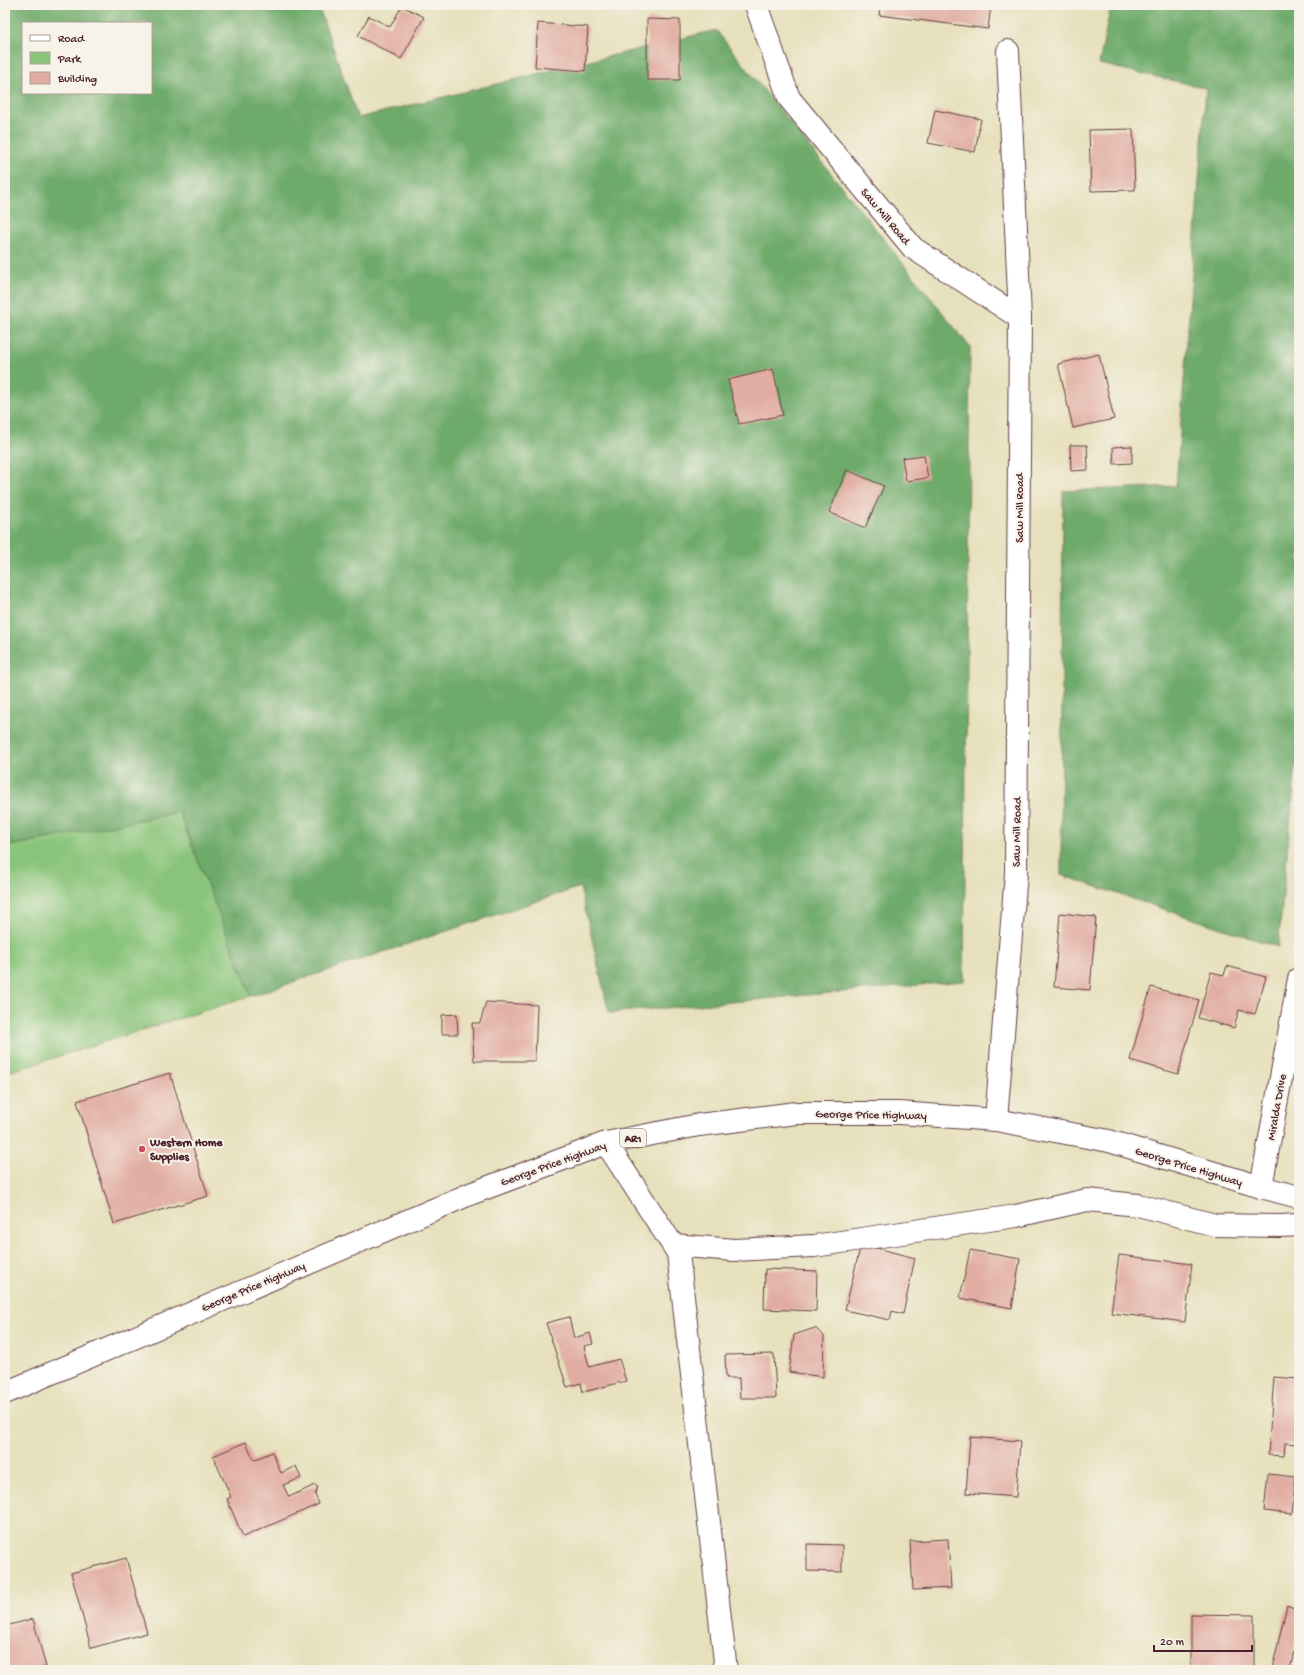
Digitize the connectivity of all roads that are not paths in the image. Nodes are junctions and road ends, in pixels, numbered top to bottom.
1 (756, 5) edge
2 (1008, 51) dead end
3 (1020, 318) junction
4 (1299, 979) edge
5 (996, 1120) junction
6 (606, 1143) junction
7 (1261, 1187) junction
8 (1299, 1197) edge
9 (1299, 1225) edge
10 (674, 1244) junction
11 (5, 1393) edge
12 (726, 1670) edge

1 - 3 main road, Saw Mill Road
2 - 3 main road
3 - 5 main road, Saw Mill Road
4 - 7 main road, Miralda Drive
5 - 6 main road, George Price Highway / AR1
5 - 7 main road, George Price Highway / AR1
6 - 10 main road
6 - 11 main road, George Price Highway / AR1
7 - 8 main road, George Price Highway / AR1
9 - 10 main road
10 - 12 main road

